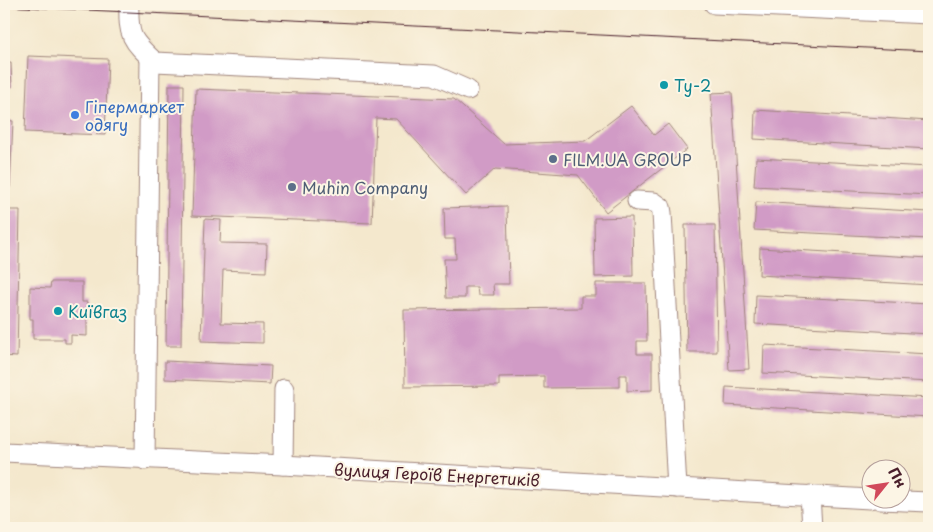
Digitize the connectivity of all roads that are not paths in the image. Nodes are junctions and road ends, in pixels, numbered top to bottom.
1 (129, 4) edge
2 (714, 4) edge
3 (929, 14) edge
4 (150, 58) junction
5 (468, 90) dead end
6 (637, 201) dead end
7 (284, 389) dead end
8 (4, 452) edge
9 (145, 460) junction
10 (283, 465) junction
11 (677, 488) junction
12 (810, 495) junction
13 (860, 498) edge
14 (910, 501) edge
15 (929, 502) edge
16 (812, 528) edge

1 - 4 street
2 - 3 street
4 - 5 street
4 - 9 street
6 - 11 street
7 - 10 street
8 - 9 street, вулиця Героїв Енергетиків
9 - 10 street, вулиця Героїв Енергетиків
10 - 11 street, вулиця Героїв Енергетиків
11 - 12 street, вулиця Героїв Енергетиків
12 - 13 street, вулиця Героїв Енергетиків
12 - 16 street
14 - 15 street

